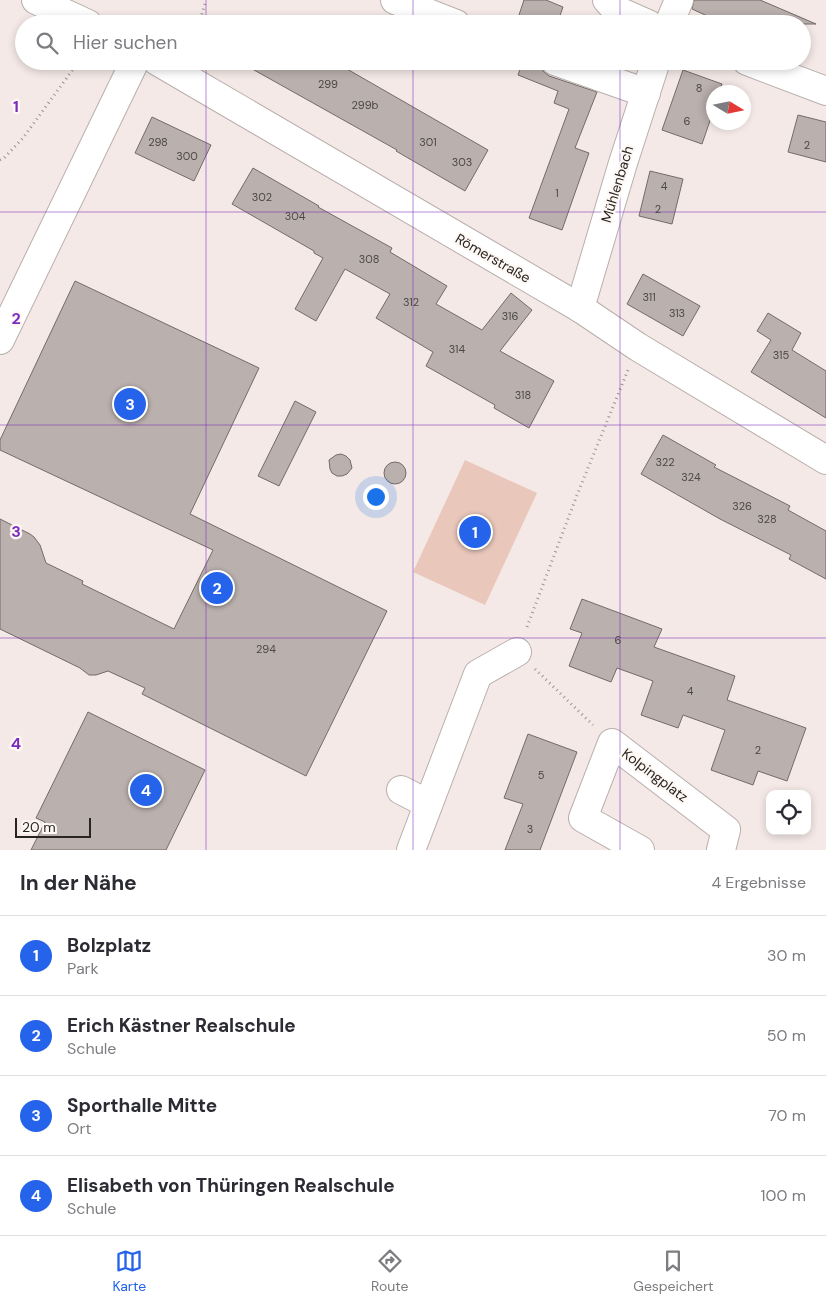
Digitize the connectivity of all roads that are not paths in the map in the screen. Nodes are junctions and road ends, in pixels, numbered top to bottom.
1 (36, 0) edge
2 (395, 0) edge
3 (606, 0) edge
4 (679, 0) edge
5 (68, 15) edge
6 (433, 15) edge
7 (627, 15) edge
8 (673, 15) edge
9 (131, 70) edge
10 (172, 70) edge
11 (581, 70) edge
12 (653, 70) edge
13 (771, 70) edge
14 (826, 91) edge
15 (646, 94) junction
16 (580, 308) junction
17 (0, 340) edge
18 (826, 460) edge
19 (517, 652) road end
20 (401, 790) dead end
21 (428, 804) junction
22 (411, 850) edge
23 (640, 850) edge
24 (721, 850) edge

1 - 5 main road
2 - 6 main road
3 - 7 main road
4 - 8 main road
9 - 17 main road
10 - 16 main road, Römerstraße
11 - 15 main road
12 - 15 main road, Mühlenbach
13 - 14 main road
15 - 16 main road, Mühlenbach
16 - 18 main road, Römerstraße
19 - 21 main road
20 - 21 main road
21 - 22 main road
23 - 24 main road, Kolpingplatz

